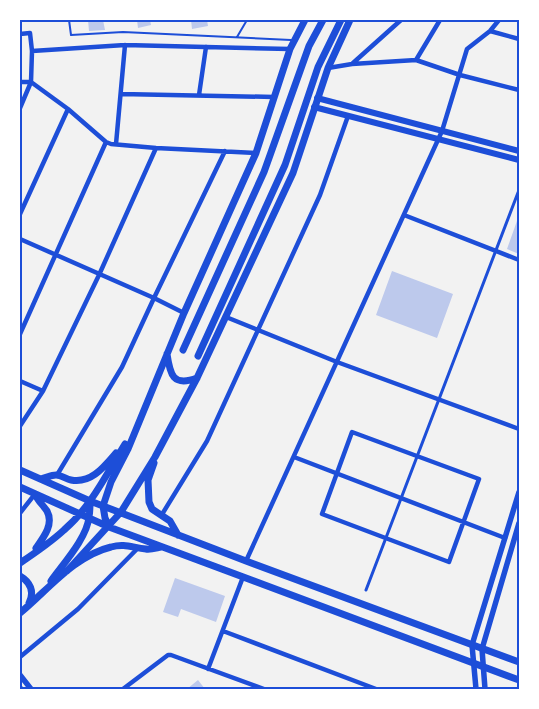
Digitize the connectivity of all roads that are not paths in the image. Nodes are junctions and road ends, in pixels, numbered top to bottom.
1 (69, 20) edge
2 (247, 20) edge
3 (305, 20) edge
4 (323, 20) edge
5 (341, 20) edge
6 (350, 20) edge
7 (401, 20) edge
8 (440, 20) edge
9 (499, 20) edge
10 (490, 31) junction
11 (20, 34) edge
12 (237, 37) junction
13 (519, 39) edge
14 (294, 40) junction
15 (124, 45) junction
16 (206, 47) junction
17 (290, 49) junction
18 (32, 51) junction
19 (416, 60) junction
20 (352, 64) junction
21 (328, 68) junction
22 (460, 75) junction
23 (20, 82) edge
24 (31, 82) junction
25 (519, 90) edge
26 (121, 94) junction
27 (199, 95) junction
28 (274, 98) junction
29 (318, 98) junction
30 (314, 107) junction
31 (20, 108) edge
32 (68, 109) junction
33 (348, 116) junction
34 (442, 131) junction
35 (439, 139) junction
36 (106, 142) junction
37 (116, 144) junction
38 (156, 148) junction
39 (226, 151) junction
40 (256, 152) junction
41 (519, 152) edge
42 (519, 160) edge
43 (519, 190) edge
44 (20, 214) edge
45 (404, 215) junction
46 (20, 239) edge
47 (496, 251) junction
48 (55, 255) junction
49 (519, 260) edge
50 (99, 275) junction
51 (154, 298) junction
52 (184, 313) junction
53 (226, 317) junction
54 (257, 330) junction
55 (20, 334) edge
56 (183, 350) dead end
57 (167, 354) junction
58 (198, 356) dead end
59 (337, 362) junction
60 (197, 378) junction
61 (20, 381) edge
62 (43, 391) junction
63 (439, 400) junction
64 (145, 409) junction
65 (20, 426) edge
66 (519, 429) edge
67 (126, 444) junction
68 (294, 456) junction
69 (417, 456) junction
70 (155, 457) junction
71 (20, 470) edge
72 (337, 473) junction
73 (57, 475) junction
74 (41, 479) junction
75 (20, 487) edge
76 (519, 492) edge
77 (35, 494) junction
78 (401, 498) junction
79 (90, 501) junction
80 (103, 506) junction
81 (121, 512) junction
82 (20, 513) edge
83 (79, 514) junction
84 (161, 516) junction
85 (89, 518) junction
86 (463, 522) junction
87 (519, 523) edge
88 (110, 526) junction
89 (178, 535) junction
90 (386, 538) junction
91 (505, 538) junction
92 (516, 540) edge
93 (162, 546) junction
94 (139, 547) junction
95 (31, 555) junction
96 (246, 562) junction
97 (20, 563) edge
98 (67, 571) junction
99 (20, 576) edge
100 (244, 576) junction
101 (46, 588) junction
102 (366, 590) dead end
103 (22, 611) edge
104 (223, 631) junction
105 (472, 645) junction
106 (482, 648) junction
107 (20, 657) edge
108 (519, 662) edge
109 (473, 663) junction
110 (483, 666) junction
111 (208, 669) junction
112 (20, 675) edge
113 (519, 680) edge
114 (31, 689) edge
115 (123, 689) edge
116 (264, 689) edge
117 (376, 689) edge
118 (476, 689) edge
119 (486, 689) edge

1 - 12 lane
2 - 12 lane
3 - 14 main road
4 - 56 main road
5 - 58 main road
6 - 21 main road
7 - 20 street
8 - 19 street
9 - 10 street
10 - 13 street
10 - 22 street
11 - 18 street
12 - 14 lane
14 - 17 main road
15 - 16 street
15 - 18 street
15 - 26 street
16 - 17 street
16 - 27 street
17 - 28 main road
18 - 24 street
19 - 20 street
19 - 22 street
20 - 21 street
21 - 29 main road
22 - 25 street
22 - 34 street
23 - 24 street
24 - 31 street
24 - 32 street
26 - 27 street
26 - 37 street
27 - 28 street
28 - 40 main road
29 - 30 main road
29 - 34 main road
30 - 33 main road
30 - 53 main road
32 - 36 street
32 - 44 street
33 - 35 main road
33 - 54 street
34 - 35 street
34 - 41 main road
35 - 42 main road
35 - 45 street
36 - 37 street
36 - 48 street
37 - 38 street
38 - 39 street
38 - 50 street
39 - 40 street
39 - 51 street
40 - 52 main road
43 - 47 street
45 - 47 street
45 - 59 street
46 - 48 street
47 - 49 street
47 - 63 street
48 - 50 street
48 - 55 street
50 - 51 street
50 - 62 street
51 - 52 street
51 - 73 street
52 - 57 main road
53 - 54 street
53 - 60 main road
54 - 59 street
54 - 84 street
57 - 60 main road
57 - 64 main road
59 - 63 street
59 - 68 street
60 - 70 main road
61 - 62 street
62 - 65 street
63 - 66 street
63 - 69 street
64 - 67 main road
64 - 80 main road
67 - 73 main road
67 - 79 main road
68 - 72 street
68 - 96 street
69 - 72 street
69 - 78 street
69 - 86 street
70 - 81 main road
70 - 84 main road
71 - 74 main road
72 - 78 street
72 - 90 street
73 - 74 main road
74 - 79 main road
75 - 77 main road
76 - 91 street
77 - 82 street
77 - 83 main road
77 - 95 main road
78 - 86 street
78 - 90 street
79 - 80 main road
79 - 83 main road
79 - 85 main road
80 - 81 main road
80 - 88 main road
81 - 88 main road
81 - 89 main road
83 - 85 main road
83 - 95 main road
84 - 89 main road
85 - 88 main road
85 - 101 main road
86 - 90 street
86 - 91 street
87 - 92 street
88 - 93 main road
88 - 98 main road
89 - 96 main road
90 - 102 street
91 - 105 street
92 - 106 street
93 - 94 main road
93 - 100 main road
94 - 98 main road
94 - 107 street
95 - 97 main road
96 - 105 main road
98 - 101 main road
99 - 103 main road
100 - 104 street
100 - 109 main road
101 - 103 main road
104 - 111 street
104 - 117 street
105 - 106 main road
105 - 109 street
106 - 108 main road
106 - 110 street
109 - 110 main road
109 - 118 street
110 - 113 main road
110 - 119 street
111 - 115 street
111 - 116 street
112 - 114 street

